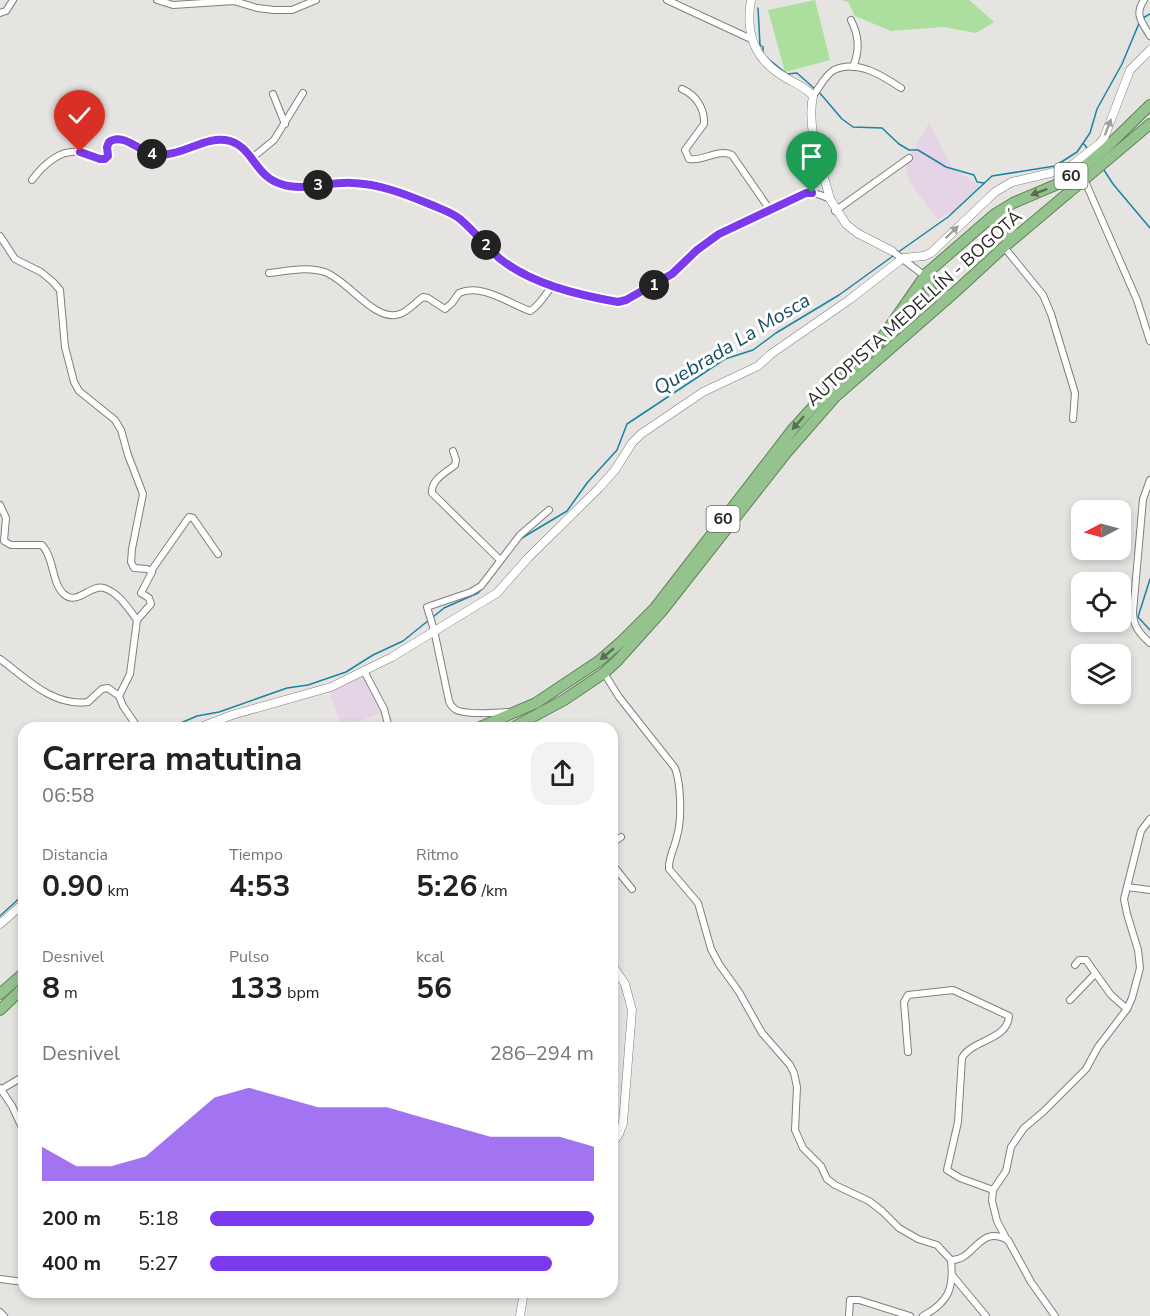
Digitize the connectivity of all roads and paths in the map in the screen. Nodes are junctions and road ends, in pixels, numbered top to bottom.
1 (13, 0) edge
2 (157, 0) edge
3 (316, 0) edge
4 (667, 0) edge
5 (751, 0) edge
6 (1144, 0) edge
7 (0, 13) edge
8 (851, 20) dead end
9 (1150, 36) edge
10 (751, 39) junction
11 (1150, 50) edge
12 (853, 67) junction
13 (901, 88) dead end
14 (682, 89) dead end
15 (303, 93) dead end
16 (815, 93) junction
17 (273, 94) dead end
18 (1150, 105) edge
19 (285, 124) junction
20 (1150, 124) edge
21 (252, 158) junction
22 (909, 158) dead end
23 (1083, 179) junction
24 (32, 180) dead end
25 (830, 199) junction
26 (770, 210) junction
27 (836, 211) junction
28 (978, 228) junction
29 (0, 236) edge
30 (1004, 247) junction
31 (898, 254) junction
32 (269, 273) dead end
33 (929, 273) junction
34 (553, 286) junction
35 (954, 293) junction
36 (1150, 341) edge
37 (1073, 419) dead end
38 (453, 451) dead end
39 (1150, 480) edge
40 (0, 505) edge
41 (549, 510) dead end
42 (218, 554) dead end
43 (500, 560) junction
44 (151, 571) junction
45 (137, 620) junction
46 (434, 630) junction
47 (1150, 643) edge
48 (0, 659) edge
49 (364, 671) junction
50 (604, 673) junction
51 (119, 696) junction
52 (518, 712) junction
53 (134, 722) edge
54 (214, 722) edge
55 (387, 722) edge
56 (493, 722) edge
57 (523, 722) edge
58 (1150, 819) edge
59 (621, 837) dead end
60 (618, 839) edge
61 (618, 872) edge
62 (1127, 887) junction
63 (632, 889) dead end
64 (1150, 890) edge
65 (18, 908) edge
66 (0, 924) edge
67 (1075, 965) dead end
68 (618, 974) edge
69 (1095, 974) junction
70 (18, 978) edge
71 (18, 993) edge
72 (0, 994) edge
73 (1070, 1000) dead end
74 (1127, 1009) junction
75 (0, 1010) edge
76 (908, 1052) dead end
77 (18, 1079) edge
78 (1, 1088) edge
79 (18, 1121) edge
80 (618, 1135) edge
81 (993, 1190) junction
82 (1008, 1240) junction
83 (951, 1260) junction
84 (952, 1275) junction
85 (0, 1280) edge
86 (18, 1282) edge
87 (523, 1298) edge
88 (0, 1312) edge
89 (4, 1316) edge
90 (520, 1316) edge
91 (849, 1316) edge
92 (910, 1316) edge
93 (923, 1316) edge
94 (986, 1316) edge
95 (1055, 1316) edge

1 - 7 street
2 - 3 street
4 - 10 street
5 - 10 street
6 - 9 street
8 - 12 street
10 - 16 street
31 -> 11 street
12 - 13 street
12 - 16 street
14 - 26 street
15 - 19 street
16 - 25 street
17 - 19 street
18 -> 28 highway, AUTOPISTA MEDELLÍN - BOGOTÁ / 60
19 - 21 street
20 - 23 highway, AUTOPISTA MEDELLÍN - BOGOTÁ / 60
21 - 24 street
21 - 34 street
22 - 27 street
23 - 30 highway, AUTOPISTA MEDELLÍN - BOGOTÁ / 60
23 - 36 street
25 - 26 street
25 - 27 street
26 - 34 street
27 - 31 street
28 - 30 highway
28 - 33 highway, AUTOPISTA MEDELLÍN - BOGOTÁ / 60
29 - 44 street
30 - 35 highway, AUTOPISTA MEDELLÍN - BOGOTÁ / 60
30 - 37 street
31 - 33 street
31 - 46 street
32 - 34 street
33 - 35 highway
33 -> 52 highway, AUTOPISTA MEDELLÍN - BOGOTÁ / 60
35 - 50 highway, AUTOPISTA MEDELLÍN - BOGOTÁ / 60
38 - 43 street
39 - 47 street
40 - 45 street
41 - 43 street
42 - 44 street
43 - 46 street
44 - 45 street
45 - 51 street
46 - 49 street
46 - 52 street
48 - 51 street
49 - 54 street
49 - 55 street
50 - 57 highway, AUTOPISTA MEDELLÍN - BOGOTÁ / 60
50 - 83 street
51 - 53 street
52 - 56 highway, AUTOPISTA MEDELLÍN - BOGOTÁ / 60
58 - 62 street
59 - 60 street
61 - 63 street
62 - 64 street
62 - 74 street
65 - 66 street
67 - 69 street
68 - 80 street
69 - 73 street
69 - 74 street
70 - 72 highway
71 - 75 highway
74 - 81 street
76 - 81 street
77 - 78 street
78 - 79 street
81 - 82 street
82 - 83 street
82 - 95 street
83 - 84 street
84 - 93 street
84 - 94 street
85 - 86 street
87 - 90 street
88 - 89 street
91 - 92 street

